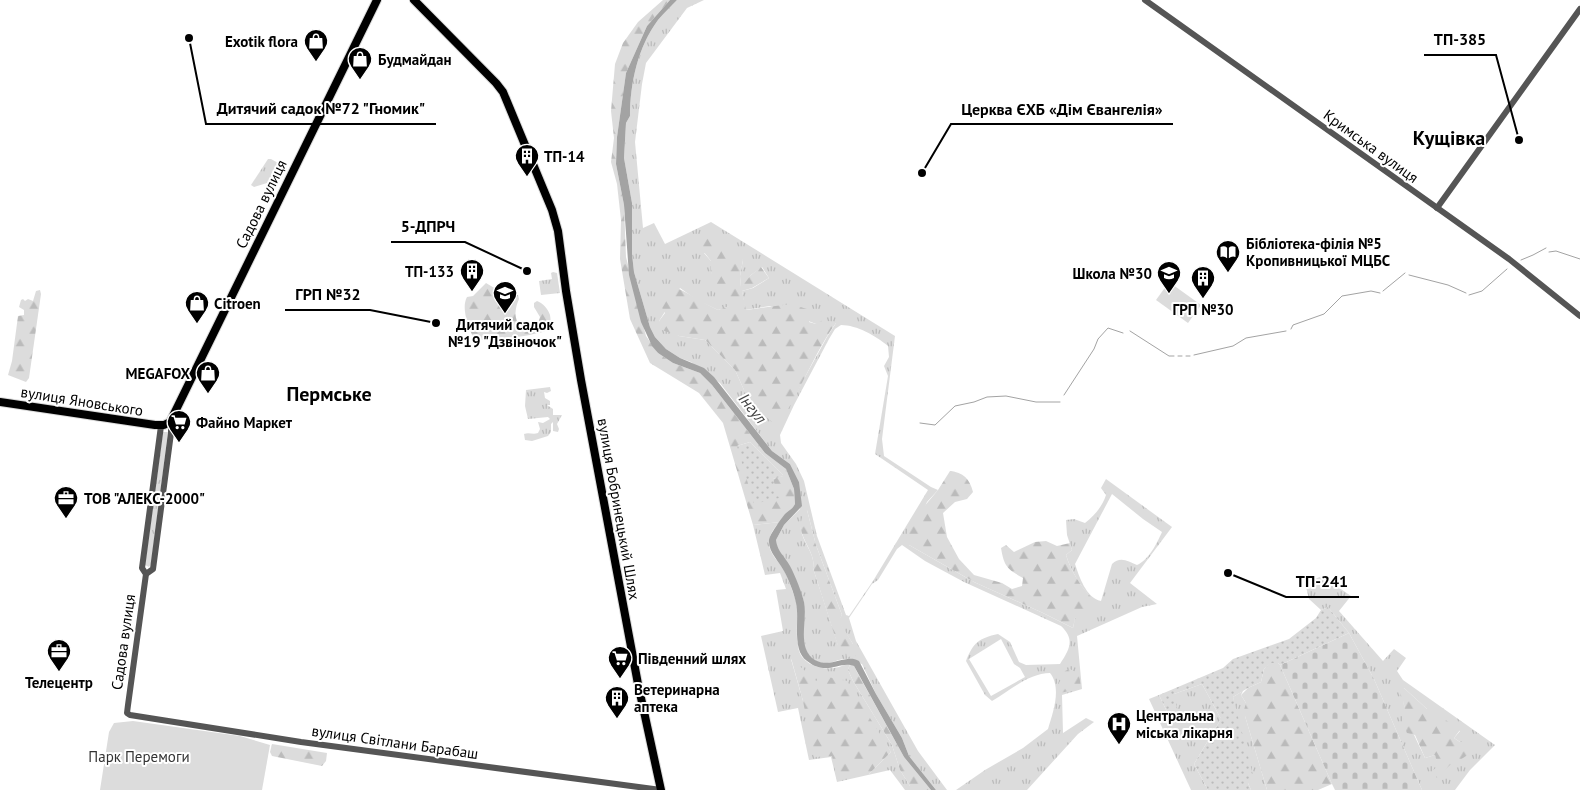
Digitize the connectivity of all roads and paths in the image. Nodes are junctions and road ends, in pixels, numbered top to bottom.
1 (377, 0) edge
2 (414, 0) edge
3 (1146, 0) edge
4 (1580, 9) edge
5 (1437, 208) junction
6 (1580, 316) edge
7 (0, 402) edge
8 (172, 423) junction
9 (161, 426) junction
10 (146, 574) junction
11 (127, 713) joint
12 (661, 790) edge

1 - 8 main road, Садова вулиця
2 - 12 main road, вулиця Бобринецький Шлях
3 - 5 street, Кримська вулиця
4 - 5 street
5 - 6 street, Кримська вулиця
7 - 9 main road, вулиця Яновського
8 - 9 main road
8 - 10 street, Садова вулиця
9 - 10 street, Садова вулиця
10 - 11 street, Садова вулиця
11 - 12 street, вулиця Світлани Барабаш

